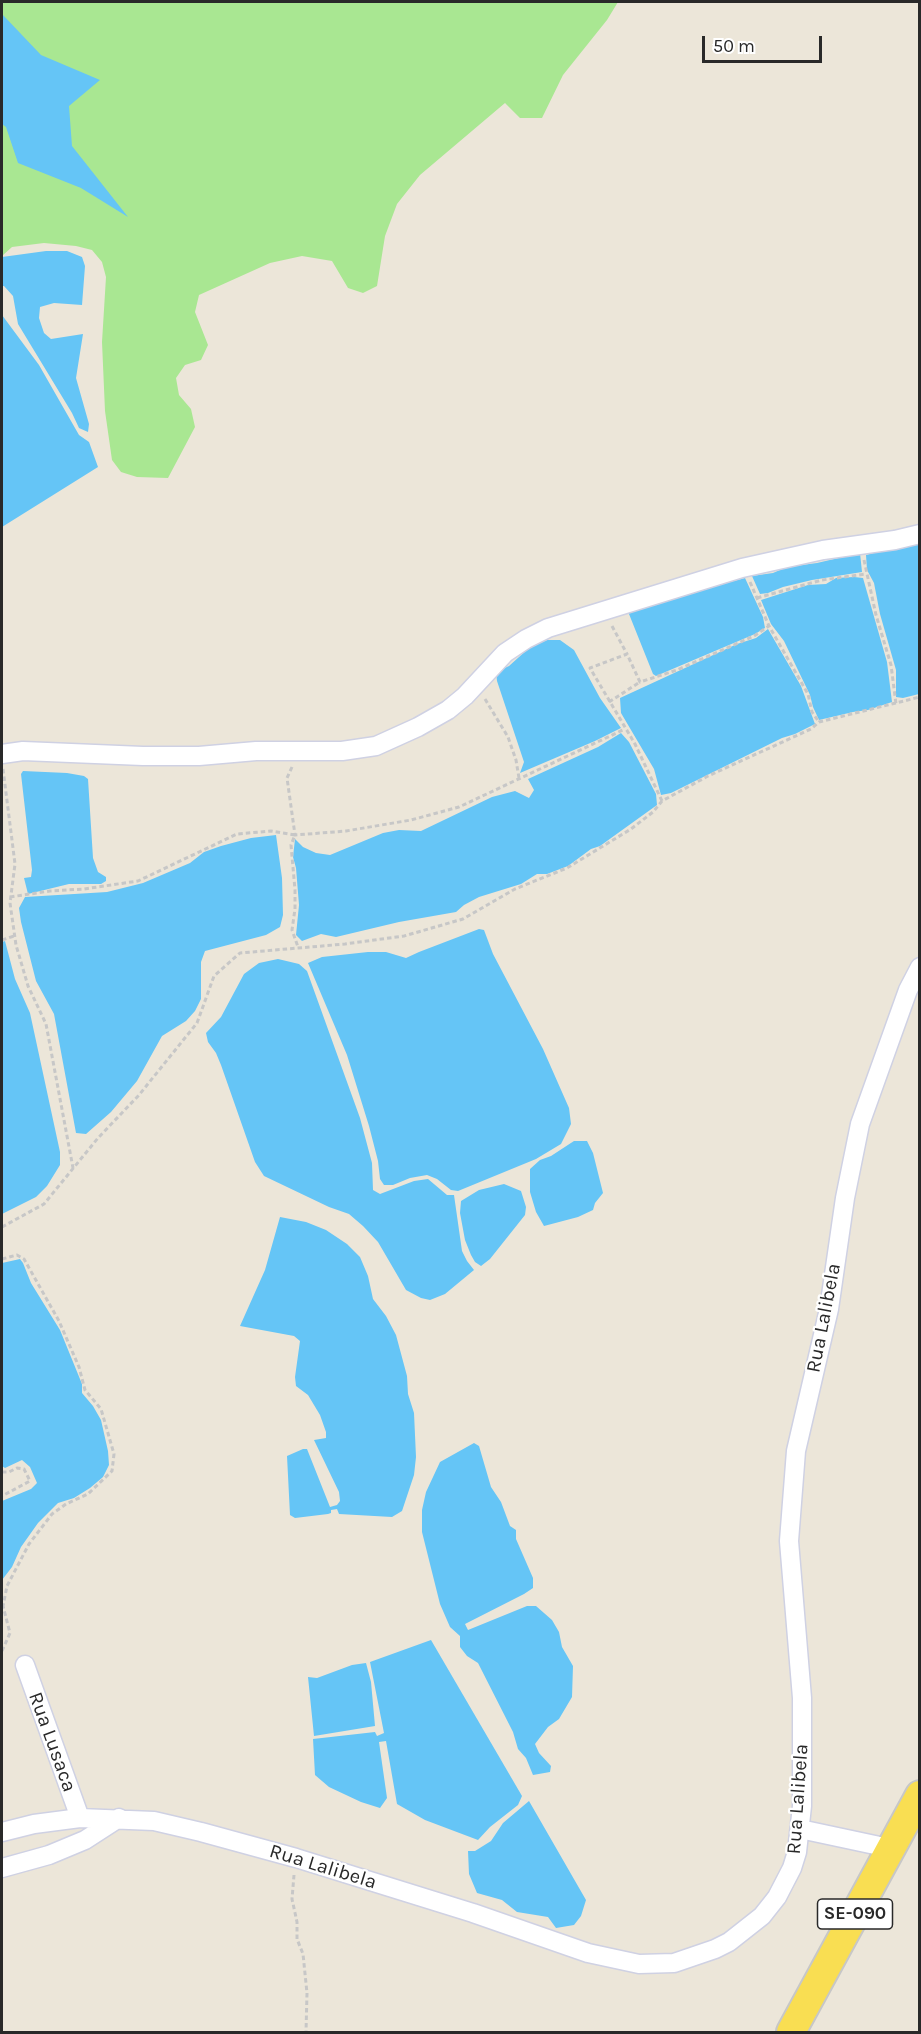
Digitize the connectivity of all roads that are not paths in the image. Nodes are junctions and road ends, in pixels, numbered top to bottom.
1 (920, 534) edge
2 (2, 760) edge
3 (920, 967) edge
4 (25, 1665) dead end
5 (920, 1795) edge
6 (80, 1818) junction
7 (119, 1818) junction
8 (800, 1829) junction
9 (2, 1832) edge
10 (889, 1848) junction
11 (2, 1868) edge
12 (791, 2032) edge

1 - 2 street
3 - 8 street, Rua Lalibela
4 - 6 street, Rua Lusaca
5 - 10 main road, SE-090
6 - 7 street, Rua Lalibela
6 - 9 street, Rua Lalibela
7 - 8 street, Rua Lalibela
7 - 11 street
8 - 10 street
10 - 12 main road, SE-090

